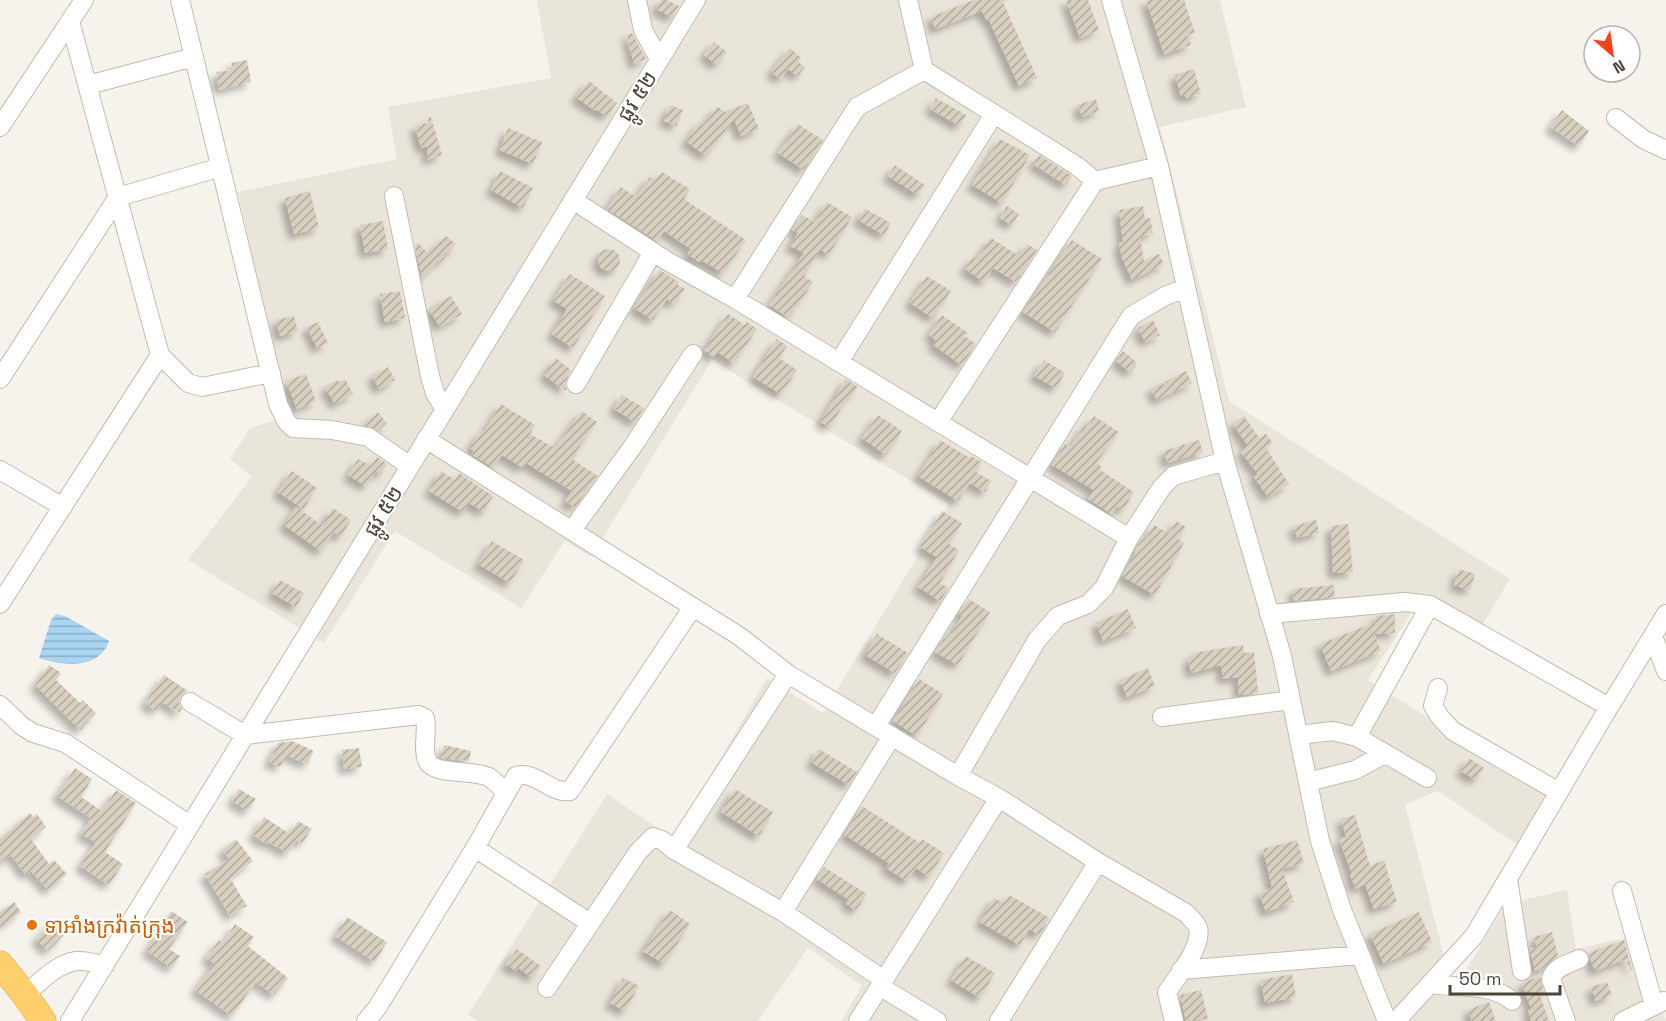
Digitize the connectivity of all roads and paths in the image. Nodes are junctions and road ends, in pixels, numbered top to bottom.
1 (84, 0) edge
2 (180, 0) edge
3 (637, 0) edge
4 (696, 0) edge
5 (908, 0) edge
6 (1111, 0) edge
7 (70, 21) junction
8 (194, 57) junction
9 (659, 59) junction
10 (924, 70) junction
11 (88, 85) junction
12 (994, 114) junction
13 (1616, 118) dead end
14 (0, 127) edge
15 (1666, 150) edge
16 (221, 166) junction
17 (1158, 166) junction
18 (1095, 181) junction
19 (394, 196) dead end
20 (118, 197) junction
21 (573, 200) junction
22 (653, 252) junction
23 (1186, 288) junction
24 (735, 299) junction
25 (693, 354) dead end
26 (160, 355) junction
27 (839, 362) junction
28 (271, 373) junction
29 (0, 379) edge
30 (576, 384) dead end
31 (445, 410) junction
32 (938, 422) junction
33 (426, 439) junction
34 (1225, 461) junction
35 (410, 465) junction
36 (0, 470) edge
37 (1030, 478) junction
38 (63, 507) junction
39 (572, 530) junction
40 (1129, 538) junction
41 (0, 604) edge
42 (1430, 605) junction
43 (693, 607) junction
44 (1269, 614) junction
45 (1666, 614) edge
46 (1653, 636) junction
47 (1666, 671) edge
48 (788, 674) junction
49 (1438, 688) dead end
50 (1291, 700) junction
51 (189, 702) dead end
52 (0, 705) edge
53 (1609, 707) junction
54 (1162, 717) dead end
55 (876, 726) junction
56 (246, 735) junction
57 (1298, 735) junction
58 (892, 736) junction
59 (1356, 737) junction
60 (1385, 754) junction
61 (958, 776) junction
62 (1427, 778) dead end
63 (1308, 782) junction
64 (1559, 792) junction
65 (506, 793) junction
66 (999, 798) junction
67 (190, 825) junction
68 (475, 848) junction
69 (674, 850) junction
70 (1098, 862) junction
71 (1508, 879) junction
72 (1622, 891) dead end
73 (783, 912) junction
74 (590, 923) junction
75 (1360, 955) junction
76 (1580, 959) dead end
77 (0, 964) edge
78 (105, 965) junction
79 (1181, 970) junction
80 (1522, 971) dead end
81 (883, 983) junction
82 (1431, 984) junction
83 (547, 988) dead end
84 (25, 995) junction
85 (1512, 1000) dead end
86 (1660, 1003) edge
87 (43, 1021) edge
88 (70, 1021) edge
89 (366, 1021) edge
90 (858, 1021) edge
91 (937, 1021) edge
92 (999, 1021) edge
93 (1174, 1021) edge
94 (1387, 1021) edge
95 (1396, 1021) edge
96 (1566, 1021) edge
97 (1623, 1021) edge

1 - 7 street
2 - 8 street
3 - 9 street
4 - 9 street, ផ្លូវ ៥២
5 - 10 street
6 - 17 street
7 - 11 street
7 - 14 street
8 - 11 street
8 - 16 street
9 - 21 street, ផ្លូវ ៥២
10 - 12 street
10 - 24 street
11 - 20 street
12 - 18 street
12 - 27 street
13 - 15 street
16 - 20 street
16 - 28 street
17 - 18 street
17 - 23 street
18 - 32 street
19 - 31 street
20 - 26 street
20 - 29 street
21 - 22 street
21 - 31 street, ផ្លូវ ៥២
22 - 24 street
22 - 30 street
23 - 34 street
23 - 37 street
24 - 27 street
25 - 39 street
26 - 28 street
26 - 38 street
27 - 32 street
28 - 35 street
31 - 33 street, ផ្លូវ ៥២
32 - 37 street
33 - 35 street, ផ្លូវ ៥២
33 - 39 street
34 - 40 street
34 - 44 street
35 - 56 street, ផ្លូវ ៥២
36 - 38 street
37 - 40 street
37 - 55 street
38 - 41 street
39 - 43 street
40 - 61 street
42 - 44 street
42 - 53 street
42 - 59 street
43 - 48 street
43 - 65 street
44 - 50 street
45 - 46 street
46 - 47 street
46 - 53 street
48 - 55 street
48 - 69 street
49 - 64 street
50 - 54 street
50 - 57 street
51 - 56 street
52 - 67 street
53 - 64 street
55 - 58 street
56 - 65 street
56 - 67 street, ផ្លូវ ៥២
57 - 59 street
57 - 63 street
58 - 61 street
58 - 73 street
59 - 60 street
60 - 62 street
60 - 63 street
61 - 66 street
63 - 75 street
64 - 71 street
65 - 68 street
66 - 70 street
66 - 81 street
67 - 78 street, ផ្លូវ ៥២
68 - 74 street
68 - 89 street
69 - 73 street
69 - 74 street
70 - 79 street
70 - 92 street
71 - 80 street
71 - 82 street
72 - 86 street
73 - 81 street
74 - 83 street
75 - 79 street
75 - 94 street
76 - 96 street
77 - 84 highway
78 - 84 street
78 - 88 street, ផ្លូវ ៥២
79 - 93 street
81 - 90 street
81 - 91 street
82 - 85 street
82 - 95 street
84 - 87 highway
86 - 97 street

